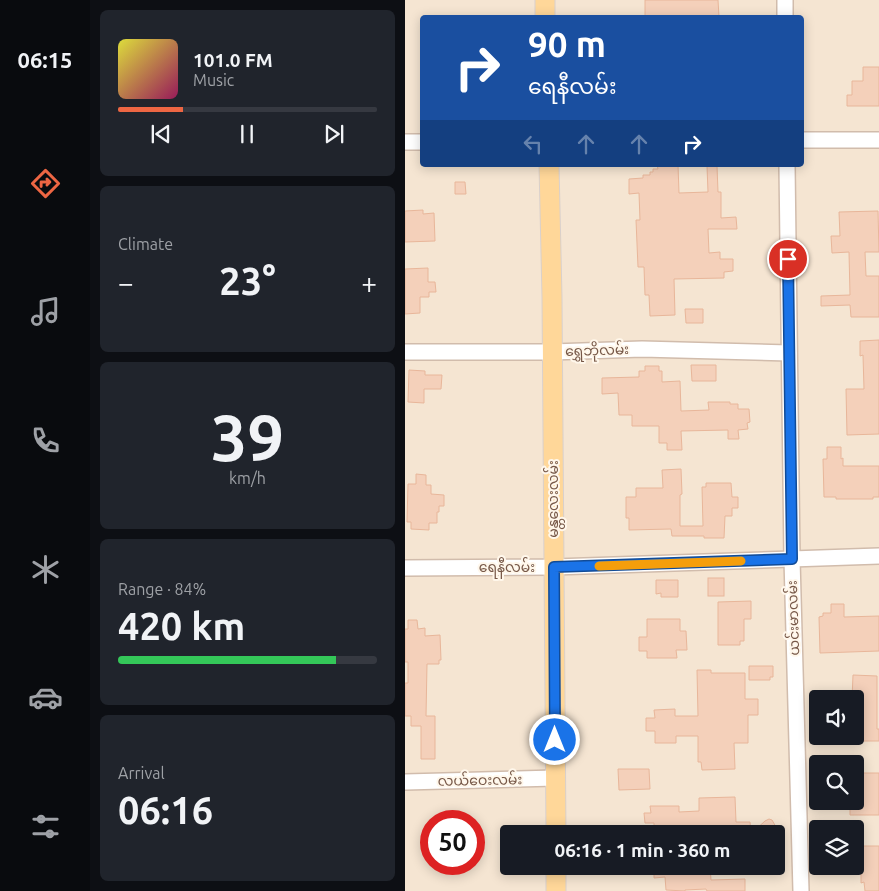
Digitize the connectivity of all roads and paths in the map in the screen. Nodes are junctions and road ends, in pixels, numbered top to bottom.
1 (545, 0) edge
2 (785, 0) edge
3 (545, 15) edge
4 (785, 15) edge
5 (804, 140) edge
6 (879, 140) edge
7 (405, 142) edge
8 (420, 142) edge
9 (549, 167) edge
10 (787, 167) edge
11 (405, 352) edge
12 (552, 352) junction
13 (789, 353) junction
14 (879, 556) edge
15 (792, 559) junction
16 (554, 567) junction
17 (405, 568) edge
18 (555, 778) junction
19 (405, 782) edge
20 (556, 825) edge
21 (556, 875) edge
22 (557, 891) edge
23 (801, 891) edge

1 - 3 main road
2 - 4 street
5 - 6 street
7 - 8 street
9 - 12 main road, မန္တလေးလမ်း
10 - 13 street, ယင်းမာလမ်း
11 - 12 street, ရွှေဘိုလမ်း
12 - 13 street, ရွှေဘိုလမ်း
12 - 16 main road, မန္တလေးလမ်း
13 - 15 street, ယင်းမာလမ်း
14 - 15 street, ရေနီလမ်း
15 - 16 street, ရေနီလမ်း
15 - 23 street, ယင်းမာလမ်း
16 - 17 street, ရေနီလမ်း
16 - 18 main road, မန္တလေးလမ်း
18 - 19 street, လယ်ဝေးလမ်း
18 - 20 main road, မန္တလေးလမ်း
21 - 22 main road

